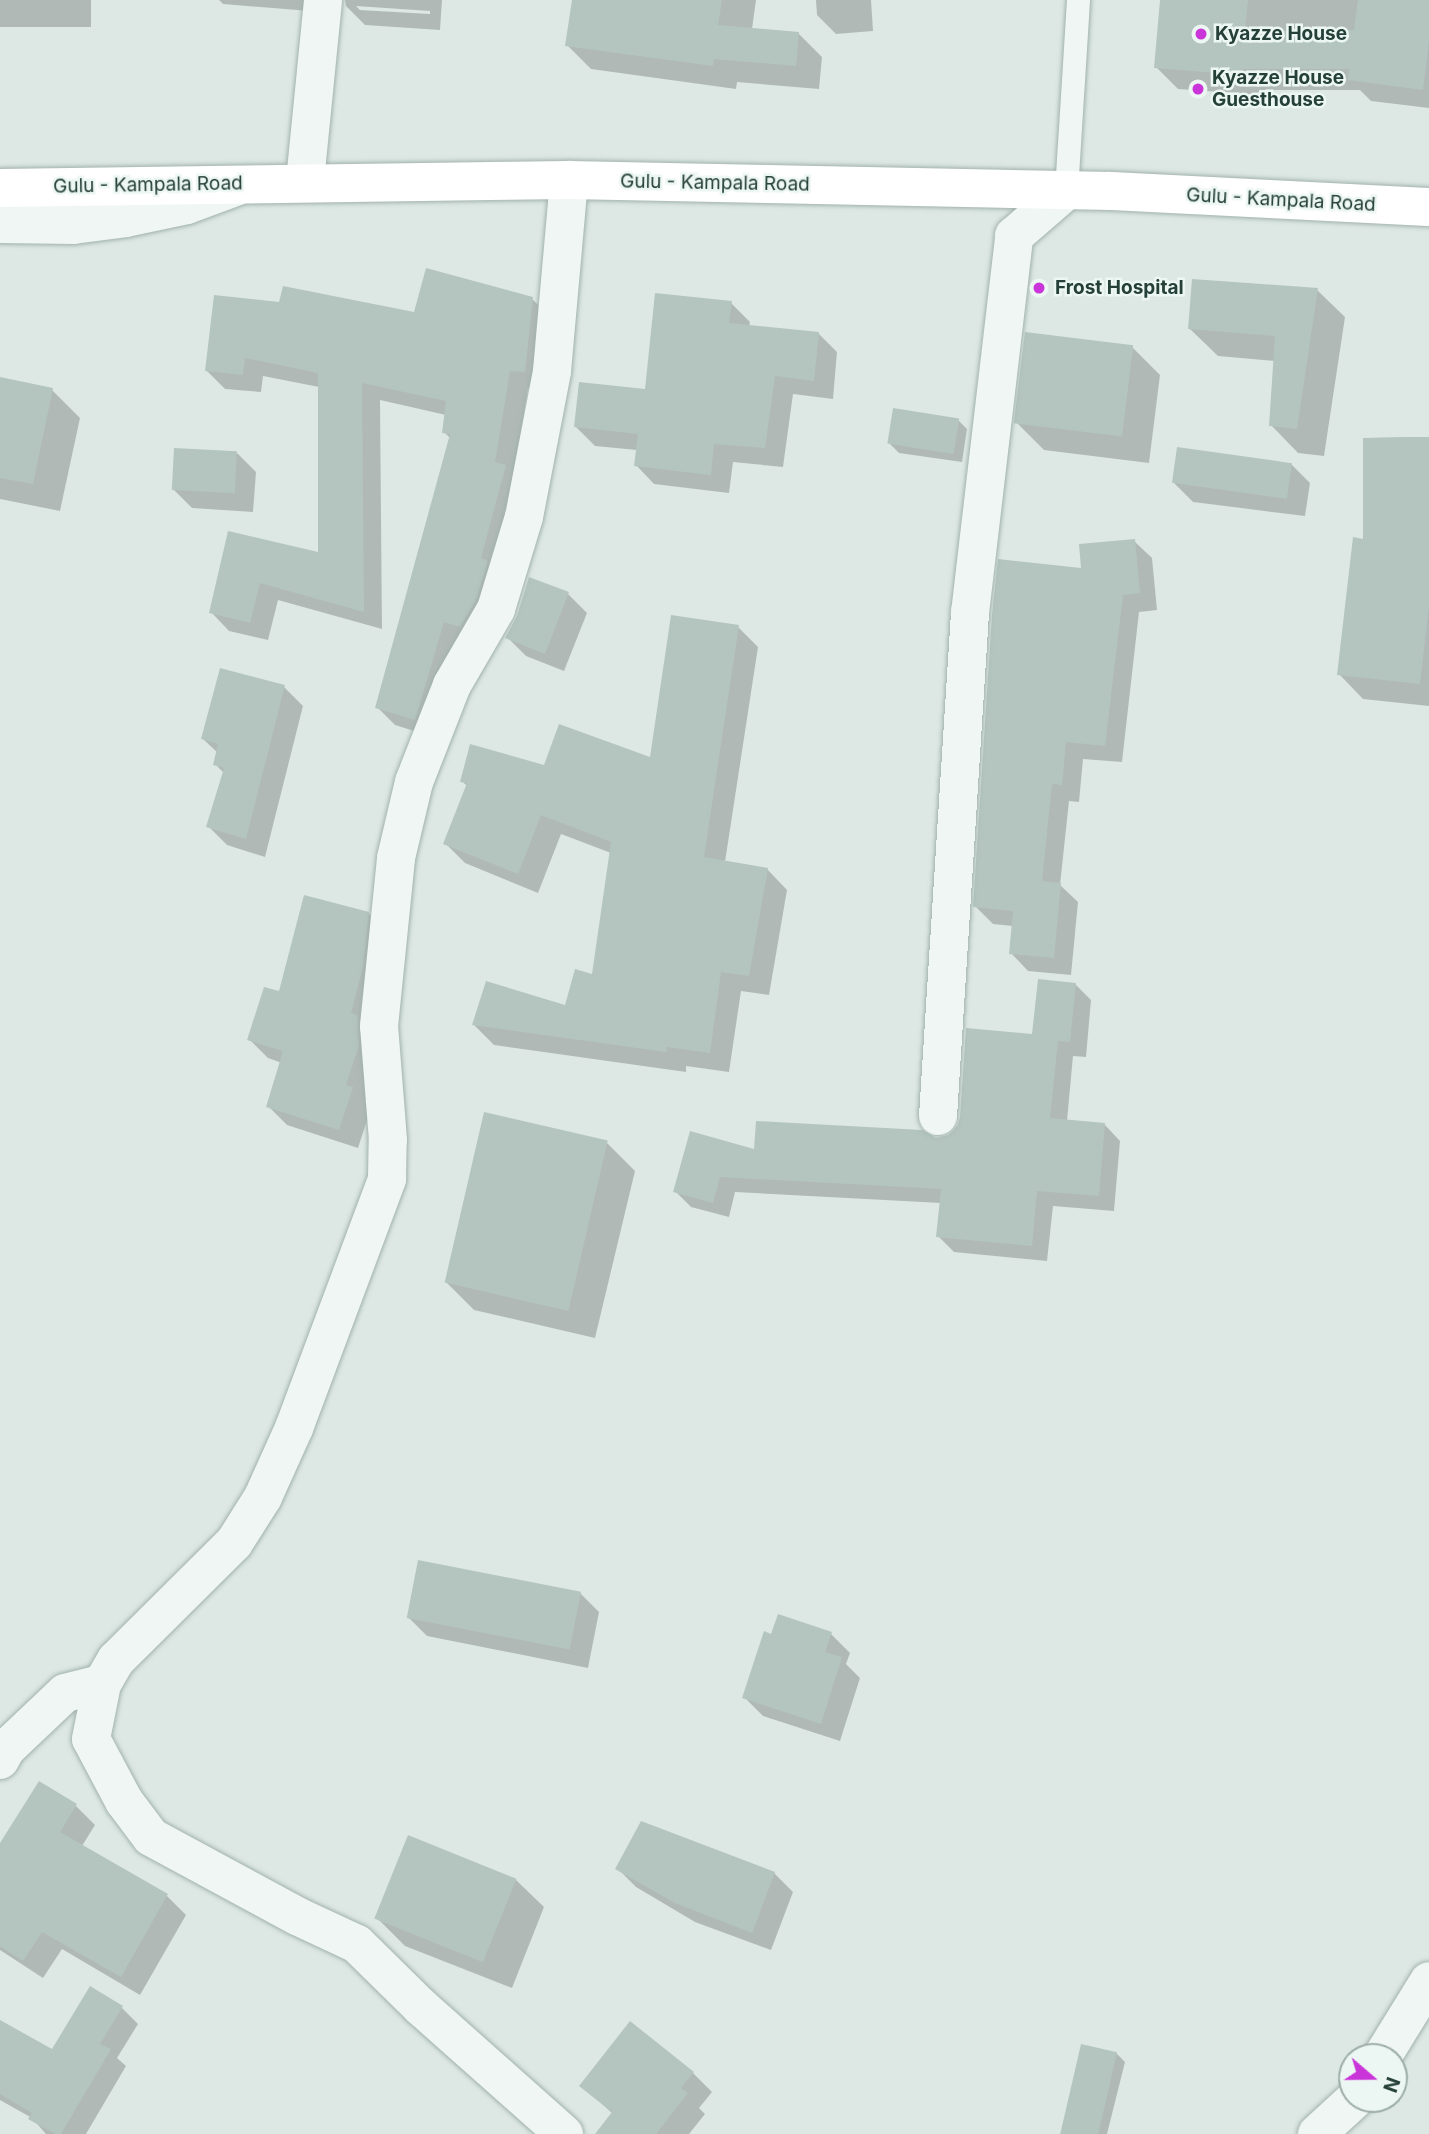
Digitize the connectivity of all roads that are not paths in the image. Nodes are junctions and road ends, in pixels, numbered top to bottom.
1 (323, 0) edge
2 (1078, 0) edge
3 (569, 180) junction
4 (305, 181) junction
5 (247, 183) junction
6 (0, 188) edge
7 (1066, 191) junction
8 (1429, 207) edge
9 (0, 224) edge
10 (938, 1116) dead end
11 (102, 1684) junction
12 (0, 1760) edge
13 (1429, 1981) edge
14 (1391, 2043) edge
15 (1340, 2113) edge
16 (564, 2134) edge
17 (1317, 2134) edge

1 - 4 street
2 - 7 lane
3 - 4 main road, Gulu - Kampala Road
3 - 7 main road, Gulu - Kampala Road
3 - 11 street
4 - 5 main road, Gulu - Kampala Road
5 - 6 main road, Gulu - Kampala Road
5 - 9 street
7 - 8 main road, Gulu - Kampala Road
7 - 10 street
11 - 12 street
11 - 16 street
13 - 14 street
15 - 17 street

